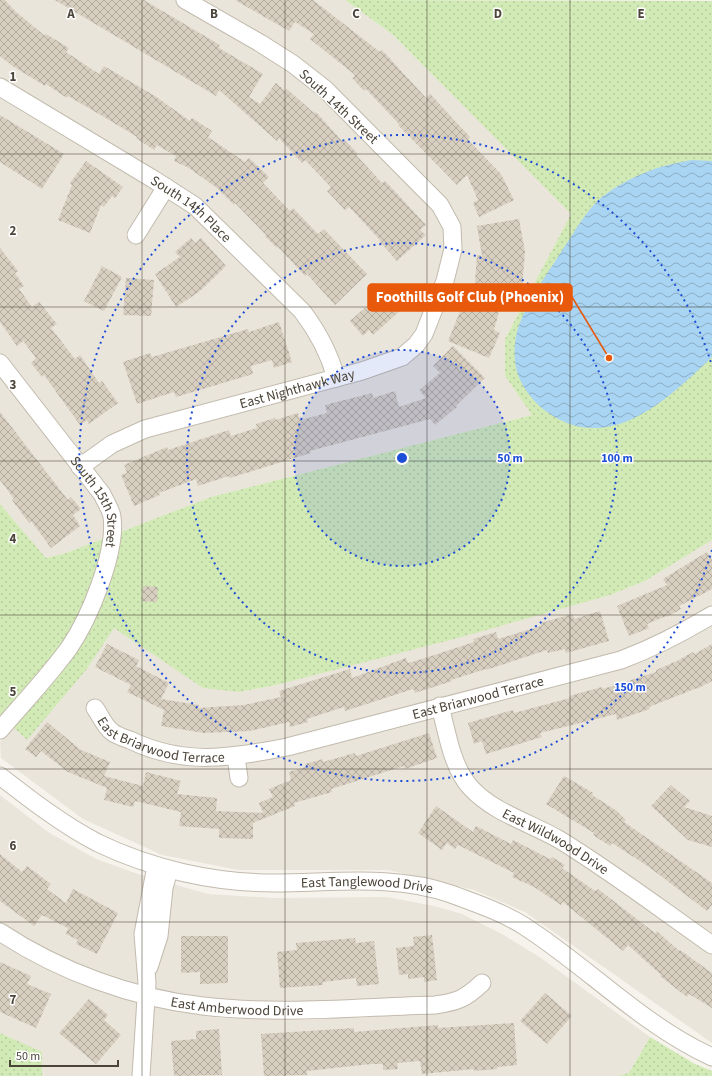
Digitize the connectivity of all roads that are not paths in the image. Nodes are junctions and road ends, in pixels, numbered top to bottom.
1 (185, 0) edge
2 (0, 87) edge
3 (166, 187) junction
4 (136, 235) dead end
5 (453, 249) joint
6 (0, 363) edge
7 (336, 378) junction
8 (80, 467) junction
9 (712, 615) edge
10 (440, 706) junction
11 (95, 708) dead end
12 (0, 730) edge
13 (236, 757) junction
14 (0, 776) edge
15 (239, 778) dead end
16 (162, 868) junction
17 (0, 932) edge
18 (712, 945) edge
19 (482, 983) dead end
20 (147, 995) junction
21 (712, 1057) edge
22 (141, 1076) edge

1 - 5 street, South 14th Street
2 - 3 street, South 14th Place
3 - 4 street
3 - 7 street, South 14th Place
5 - 7 street, East Nighthawk Way
6 - 8 street, South 15th Street
7 - 8 street, East Nighthawk Way
8 - 12 street, South 15th Street
9 - 10 street, East Briarwood Terrace
10 - 13 street, East Briarwood Terrace
10 - 18 street, East Wildwood Drive
11 - 13 street, East Briarwood Terrace
13 - 15 street, East Briarwood Terrace
14 - 16 street, East Tanglewood Drive
16 - 20 street
16 - 21 street, East Tanglewood Drive
17 - 20 street, East Amberwood Drive
19 - 20 street, East Amberwood Drive
20 - 22 street

